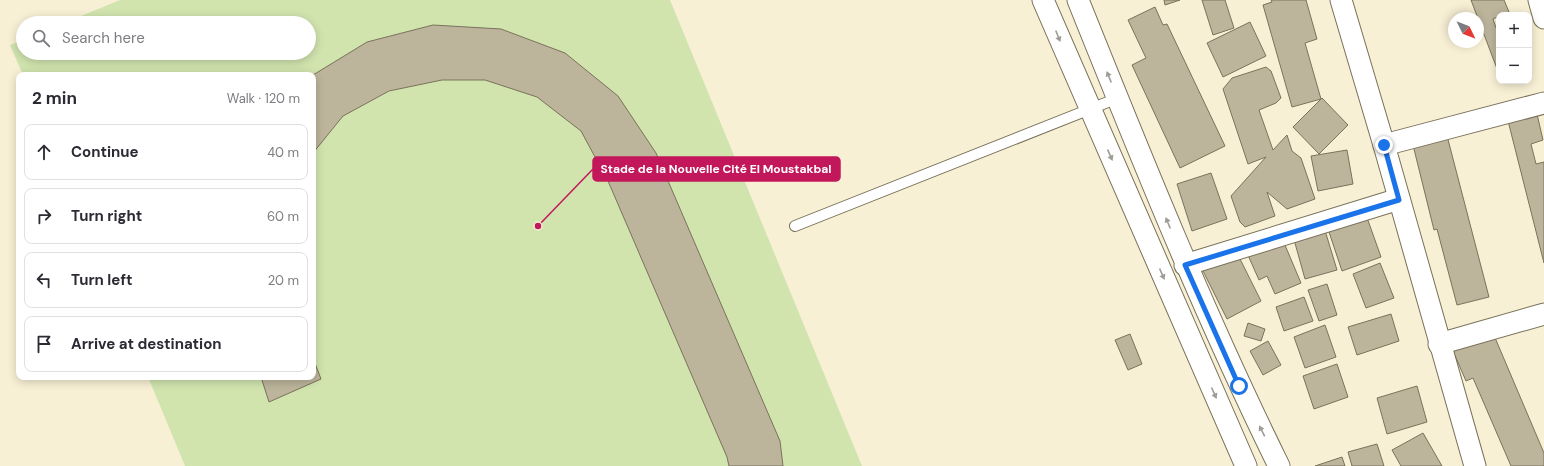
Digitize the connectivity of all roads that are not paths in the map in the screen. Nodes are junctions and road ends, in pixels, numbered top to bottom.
1 (1043, 0) edge
2 (1078, 0) edge
3 (1341, 0) edge
4 (1539, 0) edge
5 (1544, 18) edge
6 (1118, 98) junction
7 (1544, 103) edge
8 (1090, 110) junction
9 (1384, 145) junction
10 (1399, 200) junction
11 (795, 226) dead end
12 (1185, 265) junction
13 (1544, 314) edge
14 (1439, 344) junction
15 (1246, 466) edge
16 (1279, 466) edge
17 (1475, 466) edge

1 -> 8 street
6 -> 2 street
3 - 9 street
4 - 5 street
6 - 8 lane
12 -> 6 street
7 - 9 street
8 - 11 lane
8 -> 15 street
9 - 10 street
10 - 12 street
10 - 14 street
16 -> 12 street
13 - 14 street
14 - 17 street

